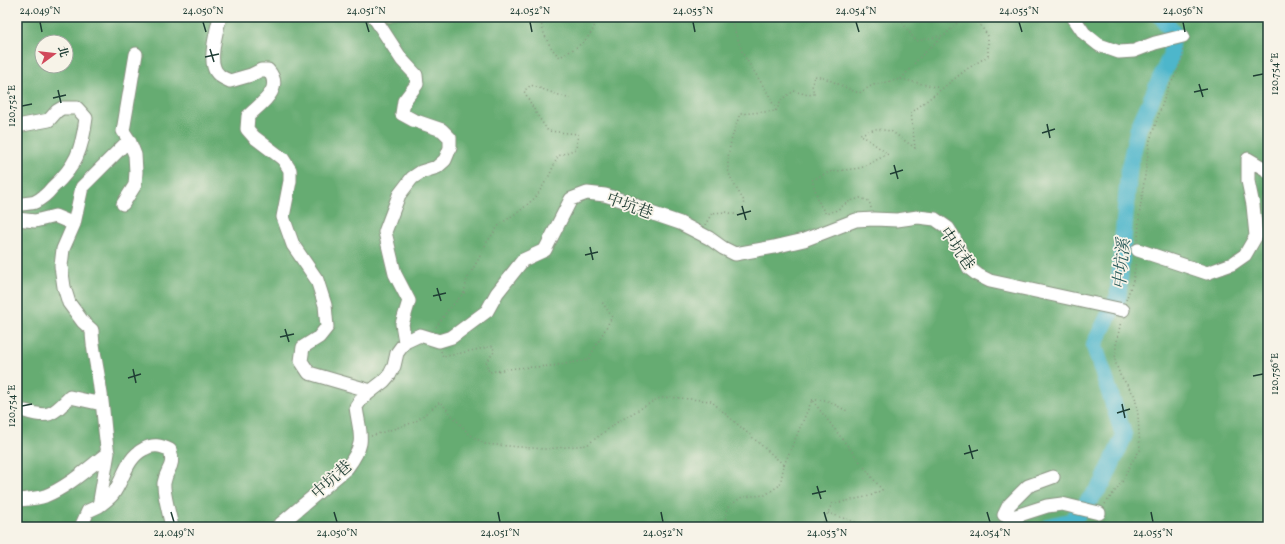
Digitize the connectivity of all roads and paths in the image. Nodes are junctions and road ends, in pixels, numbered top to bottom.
1 (220, 17) edge
2 (374, 17) edge
3 (541, 17) edge
4 (596, 17) edge
5 (730, 17) edge
6 (898, 17) edge
7 (1073, 17) edge
8 (1181, 17) edge
9 (945, 35) junction
10 (1183, 36) junction
11 (136, 54) dead end
12 (901, 79) junction
13 (942, 88) junction
14 (570, 99) dead end
15 (776, 110) junction
16 (17, 126) edge
17 (129, 140) junction
18 (1268, 172) edge
19 (123, 204) dead end
20 (17, 205) edge
21 (17, 219) edge
22 (874, 219) junction
23 (74, 224) junction
24 (700, 234) junction
25 (1138, 250) junction
26 (602, 302) dead end
27 (1123, 310) junction
28 (436, 328) dead end
29 (439, 340) junction
30 (405, 342) junction
31 (371, 391) junction
32 (812, 400) junction
33 (102, 404) junction
34 (26, 411) dead end
35 (849, 412) dead end
36 (362, 439) junction
37 (108, 453) junction
38 (784, 465) junction
39 (1053, 477) dead end
40 (17, 500) edge
41 (99, 506) junction
42 (828, 513) junction
43 (1098, 513) junction
44 (80, 527) edge
45 (172, 527) edge
46 (277, 527) edge
47 (724, 527) edge
48 (821, 527) edge
49 (870, 527) edge
50 (1089, 527) edge

1 - 31 street
2 - 30 street
3 - 4 path
5 - 15 path
6 - 9 path
7 - 10 street
8 - 10 path
9 - 12 path
9 - 13 path
10 - 25 path
11 - 17 street
12 - 13 path
12 - 15 path
13 - 22 path
14 - 28 path
15 - 24 path
16 - 20 street
17 - 19 street
17 - 23 street
18 - 25 street
21 - 23 street
22 - 24 street, 中坑巷
22 - 27 street, 中坑巷
23 - 33 street
24 - 29 street, 中坑巷
25 - 27 path
26 - 29 path
27 - 43 path
29 - 30 street
30 - 31 street
31 - 36 street
32 - 35 path
32 - 38 path
32 - 42 path
33 - 34 street
33 - 37 street
36 - 38 path
36 - 46 street, 中坑巷
37 - 40 street
37 - 41 street
38 - 47 path
39 - 43 street
41 - 44 street
41 - 45 street
42 - 48 path
42 - 49 path
43 - 50 path

